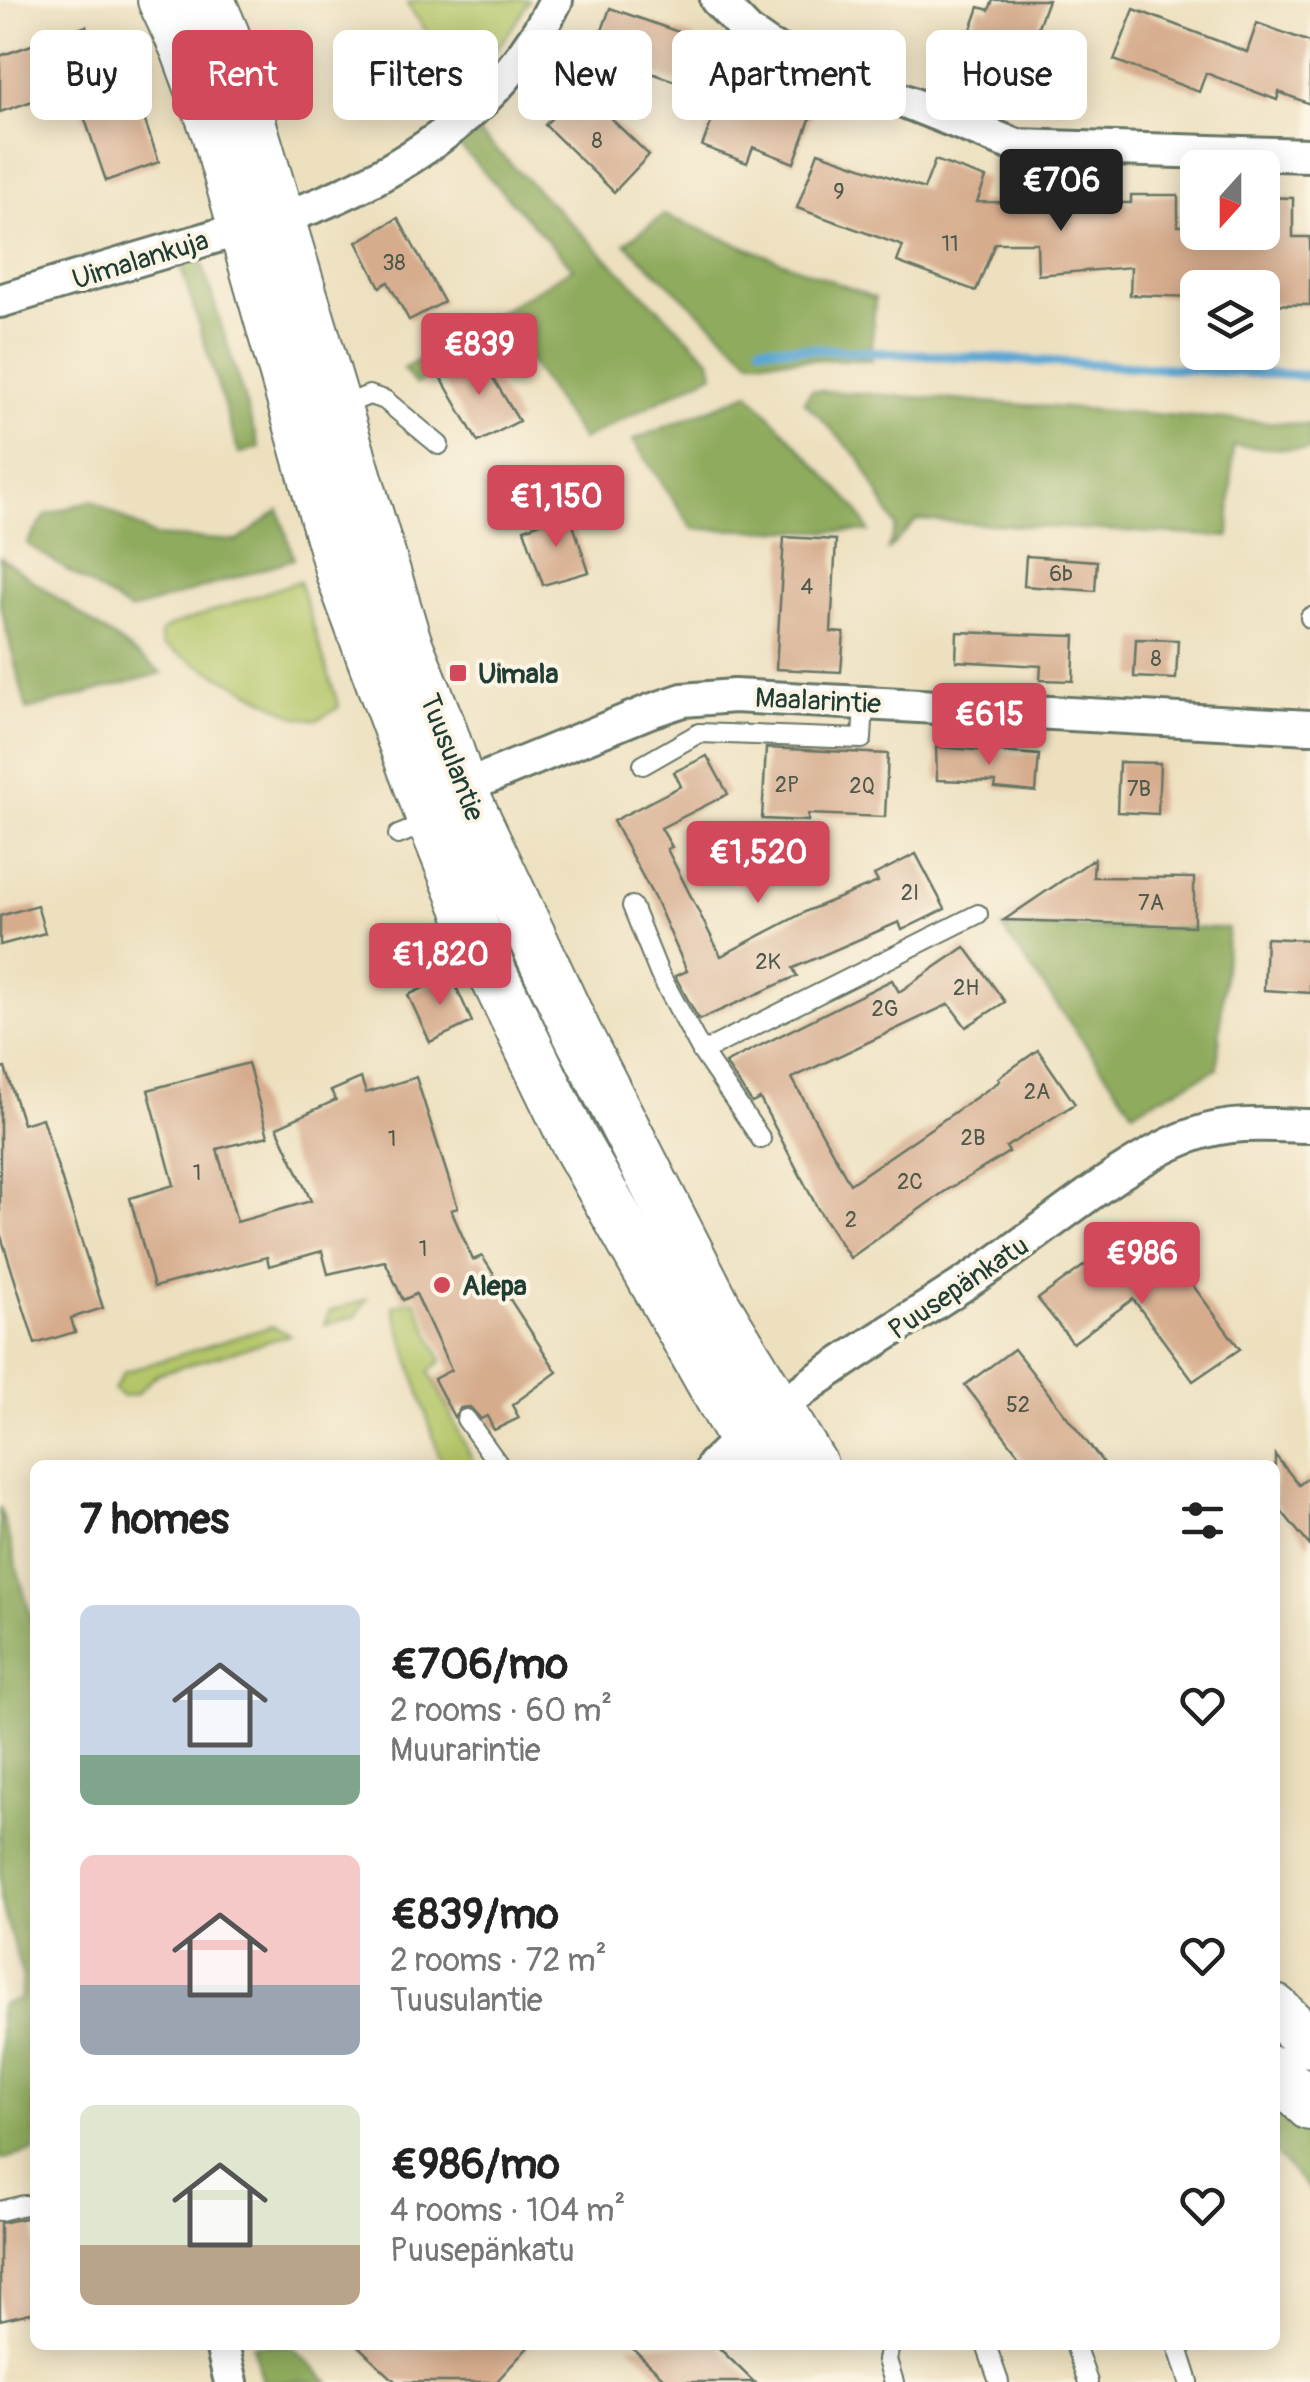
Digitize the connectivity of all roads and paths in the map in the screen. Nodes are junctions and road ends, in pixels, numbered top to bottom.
1 (162, 0) edge
2 (210, 0) edge
3 (556, 0) edge
4 (717, 0) edge
5 (1310, 155) edge
6 (260, 222) junction
7 (0, 301) edge
8 (315, 407) junction
9 (439, 446) dead end
10 (864, 702) junction
11 (1310, 727) edge
12 (643, 765) dead end
13 (437, 811) junction
14 (632, 906) dead end
15 (978, 914) dead end
16 (702, 1052) junction
17 (1310, 1126) edge
18 (761, 1139) dead end
19 (466, 1418) dead end
20 (748, 1444) edge
21 (495, 1460) edge
22 (798, 1460) edge
23 (1280, 2014) edge
24 (1310, 2043) edge
25 (1280, 2077) edge
26 (1310, 2106) edge
27 (30, 2205) edge
28 (0, 2211) edge
29 (223, 2350) edge
30 (889, 2350) edge
31 (988, 2350) edge
32 (1077, 2350) edge
33 (1178, 2350) edge
34 (231, 2382) edge
35 (894, 2382) edge
36 (998, 2382) edge
37 (1088, 2382) edge
38 (1188, 2382) edge

1 - 6 main road, Tuusulantie
2 - 6 main road, Tuusulantie
3 - 6 street, Uimalankuja
4 - 5 street
6 - 7 street, Uimalankuja
6 - 8 main road, Tuusulantie
8 - 9 lane
8 - 13 main road, Tuusulantie
10 - 11 street, Maalarintie
10 - 12 lane
10 - 13 street, Maalarintie
13 - 20 main road, Tuusulantie
14 - 16 lane
15 - 16 lane
16 - 18 lane
17 - 20 street, Puusepänkatu
19 - 21 lane
20 - 22 main road, Tuusulantie
23 - 24 main road
25 - 26 main road
27 - 28 lane
29 - 34 street
30 - 35 lane
31 - 36 lane
32 - 37 lane
33 - 38 lane

